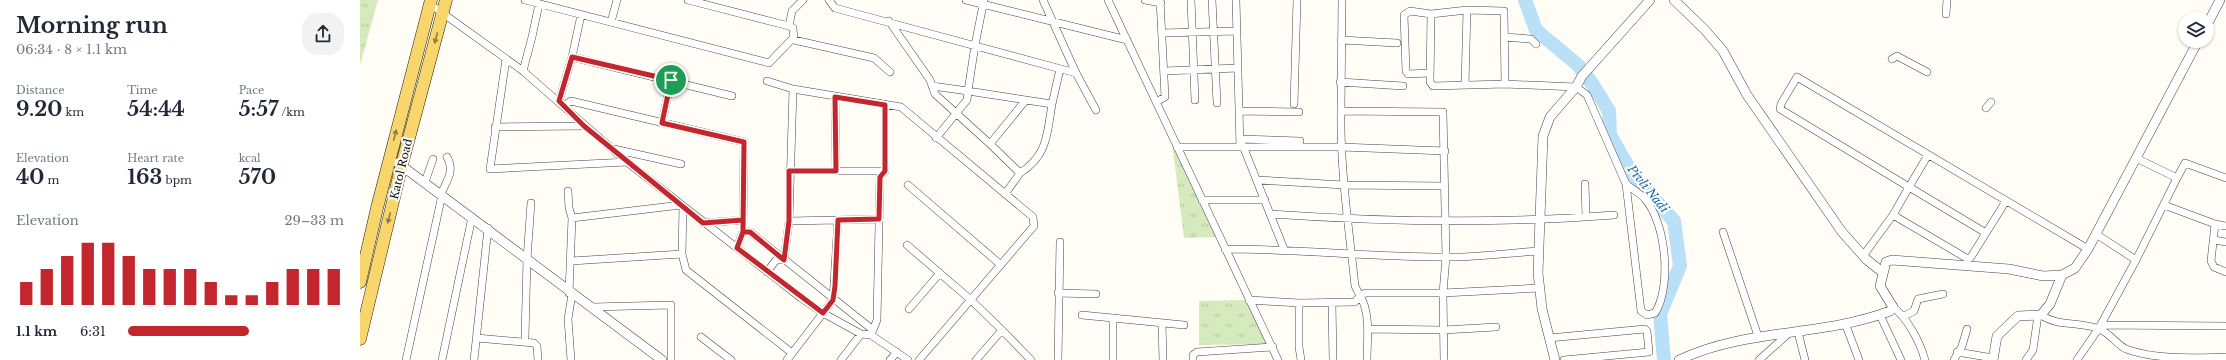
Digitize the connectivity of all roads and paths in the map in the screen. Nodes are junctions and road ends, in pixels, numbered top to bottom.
1 (525, 0) edge
2 (617, 0) edge
3 (688, 0) edge
4 (803, 0) edge
5 (828, 0) edge
6 (966, 0) edge
7 (1043, 0) edge
8 (1108, 0) edge
9 (1145, 0) edge
10 (1191, 0) edge
11 (1212, 0) edge
12 (1236, 0) edge
13 (1297, 0) edge
14 (1342, 0) edge
15 (1650, 0) edge
16 (1674, 0) edge
17 (1947, 0) edge
18 (2220, 0) edge
19 (431, 2) edge
20 (984, 2) edge
21 (1160, 2) edge
22 (539, 4) junction
23 (444, 6) edge
24 (1467, 10) junction
25 (2214, 12) edge
26 (1431, 14) junction
27 (1946, 14) dead end
28 (581, 15) junction
29 (611, 22) junction
30 (890, 22) junction
31 (1053, 22) junction
32 (789, 26) junction
33 (1213, 31) junction
34 (1237, 31) junction
35 (1192, 32) junction
36 (1162, 33) junction
37 (1504, 37) junction
38 (793, 38) junction
39 (1127, 40) junction
40 (1341, 40) junction
41 (1397, 42) dead end
42 (1536, 44) dead end
43 (975, 45) junction
44 (2194, 48) edge
45 (572, 57) junction
46 (506, 59) junction
47 (1892, 59) dead end
48 (1238, 68) junction
49 (1060, 69) junction
50 (1215, 69) junction
51 (1194, 70) junction
52 (523, 71) junction
53 (1164, 71) junction
54 (890, 72) dead end
55 (1927, 72) dead end
56 (1076, 73) junction
57 (1430, 73) junction
58 (671, 80) junction
59 (767, 81) dead end
60 (1340, 82) junction
61 (1505, 84) junction
62 (1465, 85) junction
63 (932, 86) junction
64 (1404, 86) dead end
65 (1576, 87) junction
66 (793, 89) junction
67 (968, 91) junction
68 (732, 96) dead end
69 (835, 97) junction
70 (1195, 100) dead end
71 (1025, 101) junction
72 (1156, 102) junction
73 (561, 103) junction
74 (1217, 103) dead end
75 (1052, 104) junction
76 (1294, 104) dead end
77 (892, 106) junction
78 (1096, 110) dead end
79 (1239, 111) junction
80 (1341, 111) junction
81 (1299, 112) dead end
82 (957, 115) junction
83 (662, 123) junction
84 (584, 126) junction
85 (495, 127) junction
86 (936, 138) junction
87 (1300, 141) dead end
88 (990, 144) junction
89 (1241, 144) junction
90 (1177, 147) junction
91 (1341, 147) junction
92 (612, 149) junction
93 (1445, 151) junction
94 (1928, 155) junction
95 (447, 157) dead end
96 (2136, 158) junction
97 (389, 159) junction
98 (434, 159) dead end
99 (627, 162) junction
100 (402, 164) junction
101 (681, 164) dead end
102 (789, 171) junction
103 (836, 171) junction
104 (885, 171) junction
105 (1020, 173) junction
106 (2176, 178) junction
107 (2226, 178) edge
108 (1257, 180) junction
109 (426, 181) junction
110 (1585, 184) dead end
111 (1626, 184) junction
112 (908, 185) dead end
113 (1344, 185) junction
114 (1444, 186) junction
115 (1910, 187) junction
116 (568, 191) dead end
117 (442, 193) junction
118 (1005, 194) junction
119 (1202, 200) junction
120 (1265, 200) junction
121 (2006, 201) junction
122 (531, 203) dead end
123 (2164, 205) junction
124 (682, 206) junction
125 (1270, 214) junction
126 (1614, 215) dead end
127 (1893, 215) junction
128 (472, 217) junction
129 (1586, 217) junction
130 (572, 218) junction
131 (879, 219) junction
132 (1348, 219) junction
133 (743, 220) junction
134 (838, 220) junction
135 (1541, 220) junction
136 (789, 221) junction
137 (1444, 221) junction
138 (703, 223) junction
139 (2215, 224) junction
140 (2226, 226) edge
141 (488, 228) junction
142 (743, 232) junction
143 (1722, 232) dead end
144 (1986, 233) junction
145 (2096, 234) junction
146 (2214, 240) junction
147 (1060, 242) dead end
148 (2226, 242) edge
149 (907, 245) dead end
150 (737, 248) junction
151 (1225, 249) junction
152 (1284, 249) junction
153 (2088, 249) junction
154 (1538, 251) junction
155 (682, 254) junction
156 (1352, 255) junction
157 (1863, 256) junction
158 (1446, 257) junction
159 (527, 259) junction
160 (784, 260) junction
161 (2136, 260) junction
162 (571, 261) junction
163 (1001, 265) junction
164 (767, 272) junction
165 (1882, 272) junction
166 (2226, 272) edge
167 (940, 273) junction
168 (2062, 275) junction
169 (360, 282) edge
170 (1539, 288) junction
171 (570, 293) junction
172 (1058, 293) junction
173 (1443, 293) junction
174 (1096, 294) dead end
175 (1943, 294) dead end
176 (1360, 296) junction
177 (833, 300) junction
178 (971, 300) junction
179 (1249, 300) junction
180 (1300, 303) junction
181 (1332, 303) junction
182 (592, 307) junction
183 (1893, 307) junction
184 (909, 309) dead end
185 (823, 313) junction
186 (1082, 315) dead end
187 (1880, 315) junction
188 (2039, 315) junction
189 (1904, 316) junction
190 (1113, 320) junction
191 (1845, 323) junction
192 (1162, 324) junction
193 (1184, 326) dead end
194 (1496, 326) dead end
195 (2226, 326) edge
196 (2100, 327) junction
197 (1967, 329) dead end
198 (1002, 330) junction
199 (1368, 330) junction
200 (1443, 330) junction
201 (872, 332) junction
202 (1798, 332) junction
203 (861, 334) junction
204 (1788, 334) junction
205 (1758, 336) junction
206 (525, 337) dead end
207 (700, 337) dead end
208 (477, 338) junction
209 (1549, 338) junction
210 (360, 339) edge
211 (1273, 347) junction
212 (897, 352) junction
213 (1957, 352) junction
214 (792, 353) junction
215 (2136, 357) edge
216 (2226, 357) edge
217 (1993, 359) edge
218 (2202, 359) edge
219 (406, 360) edge
220 (442, 360) edge
221 (474, 360) edge
222 (538, 360) edge
223 (571, 360) edge
224 (662, 360) edge
225 (670, 360) edge
226 (731, 360) edge
227 (787, 360) edge
228 (841, 360) edge
229 (890, 360) edge
230 (908, 360) edge
231 (919, 360) edge
232 (976, 360) edge
233 (1031, 360) edge
234 (1058, 360) edge
235 (1113, 360) edge
236 (1163, 360) edge
237 (1193, 360) edge
238 (1278, 360) edge
239 (1301, 360) edge
240 (1333, 360) edge
241 (1367, 360) edge
242 (1444, 360) edge
243 (1555, 360) edge
244 (1564, 360) edge
245 (1679, 360) edge
246 (1759, 360) edge
247 (1805, 360) edge
248 (1859, 360) edge
249 (1901, 360) edge
250 (1926, 360) edge
251 (1954, 360) edge
252 (2026, 360) edge
253 (2077, 360) edge
254 (2174, 360) edge

1 - 22 street
2 - 29 street
3 - 32 street
4 - 32 street
5 - 30 street
6 - 20 street
7 - 31 street
8 - 39 street
9 - 21 street
10 - 35 street
11 - 33 street
12 - 34 street
13 - 76 street
14 - 40 street
15 - 65 street
16 - 157 street
17 - 27 street
18 - 25 street
19 - 23 street
97 -> 19 main road, Katol Road
20 - 31 street
20 - 43 street
21 - 36 street
22 - 28 street
22 - 52 street
23 - 46 street
23 -> 100 main road, Katol Road
24 - 26 street
24 - 37 street
24 - 62 street
26 - 57 street
26 - 57 street
28 - 29 street
28 - 45 street
29 - 38 street
30 - 43 street
30 - 63 street
31 - 39 street
31 - 56 street
32 - 38 street
33 - 34 street
33 - 35 street
33 - 50 street
34 - 48 street
35 - 36 street
35 - 51 street
36 - 53 street
37 - 42 street
37 - 61 street
38 - 54 street
39 - 72 street
40 - 41 street
40 - 60 street
43 - 49 street
43 - 67 street
44 - 96 street
45 - 58 street
45 - 73 street
46 - 52 street
46 - 85 street
47 - 55 street
48 - 50 street
48 - 79 street
49 - 56 street
49 - 75 street
50 - 51 street
50 - 74 street
51 - 53 street
51 - 70 street
52 - 73 street
53 - 72 street
56 - 78 street
57 - 62 street
58 - 68 street
58 - 83 street
59 - 66 street
60 - 64 street
60 - 80 street
61 - 62 street
61 - 65 street
63 - 67 street
63 - 82 street
65 - 111 street
65 - 135 street
66 - 69 street
66 - 102 street
67 - 71 street
67 - 82 street
69 - 77 street
69 - 103 street
71 - 75 street
71 - 88 street
72 - 90 street
73 - 83 street
73 - 84 street
75 - 105 street
77 - 86 street
77 - 104 street
79 - 81 street
79 - 89 street
80 - 91 street
80 - 93 street
82 - 86 street
82 - 88 street
83 - 133 street
84 - 85 street
84 - 92 street
85 - 99 street
86 - 118 street
87 - 89 street
88 - 105 street
89 - 90 street
89 - 91 street
89 - 108 street
90 - 119 street
91 - 93 street
91 - 113 street
92 - 99 street
92 - 101 street
93 - 114 street
94 - 115 street
94 - 115 street
94 - 121 street
95 - 117 street
96 - 106 street
96 - 145 street
97 - 100 street
97 - 169 main road, Katol Road
98 - 109 street
99 - 124 street
100 - 109 street
100 -> 210 main road, Katol Road
102 - 103 street
102 - 136 street
103 - 104 street
104 - 131 street
105 - 118 street
106 - 107 street
106 - 123 street
108 - 113 street
108 - 120 street
109 - 117 street
110 - 129 street
111 - 111 street
112 - 163 street
113 - 114 street
113 - 132 street
114 - 137 street
115 - 127 street
115 - 144 street
116 - 130 street
117 - 128 street
117 - 219 street
118 - 163 street
119 - 120 street
119 - 151 street
120 - 125 street
121 - 144 street
121 - 153 street
122 - 159 street
123 - 139 street
123 - 161 street
124 - 130 street
124 - 138 street
124 - 155 street
125 - 132 street
125 - 152 street
126 - 129 street
127 - 144 street
127 - 157 street
128 - 141 street
128 - 220 street
129 - 135 street
130 - 162 street
131 - 134 street
131 - 201 street
132 - 137 street
132 - 156 street
133 - 138 street
133 - 142 street
134 - 136 street
134 - 177 street
135 - 137 street
135 - 154 street
136 - 160 street
137 - 158 street
138 - 150 street
139 - 140 street
139 - 146 street
141 - 159 street
141 - 208 street
142 - 150 street
142 - 160 street
143 - 205 street
145 - 153 street
145 - 161 street
146 - 148 street
146 - 166 street
147 - 172 street
149 - 167 street
150 - 164 street
151 - 152 street
151 - 179 street
152 - 156 street
153 - 168 street
154 - 158 street
154 - 170 street
155 - 162 street
155 - 214 street
156 - 158 street
156 - 176 street
157 - 165 street
158 - 173 street
159 - 171 street
159 - 206 street
160 - 164 street
160 - 177 street
161 - 196 street
162 - 171 street
163 - 178 street
164 - 185 street
165 - 168 street
165 - 183 street
167 - 178 street
167 - 184 street
168 - 188 street
170 - 173 street
170 - 209 street
171 - 182 street
171 - 223 street
172 - 174 street
172 - 234 street
173 - 176 street
173 - 200 street
175 - 189 street
176 - 181 street
176 - 199 street
177 - 185 street
177 - 201 street
178 - 198 street
178 - 231 street
179 - 180 street
179 - 211 street
180 - 181 street
180 - 239 street
181 - 240 street
182 - 224 street
182 - 225 street
183 - 187 street
183 - 189 street
185 - 203 street
185 - 214 street
186 - 190 street
187 - 191 street
187 - 249 street
188 - 196 street
188 - 217 street
188 - 252 street
189 - 250 street
190 - 192 street
190 - 235 street
191 - 202 street
191 - 248 street
192 - 193 street
192 - 236 street
194 - 200 street
195 - 196 street
196 - 215 street
196 - 253 street
197 - 213 street
198 - 232 street
198 - 233 street
199 - 200 street
199 - 241 street
200 - 242 street
201 - 203 street
201 - 212 street
202 - 204 street
202 - 247 street
203 - 228 street
204 - 205 street
204 - 246 street
205 - 245 street
207 - 226 street
208 - 221 street
208 - 222 street
209 - 243 street
209 - 244 street
211 - 237 street
211 - 238 street
212 - 229 street
212 - 230 street
213 - 217 street
213 - 251 street
214 - 227 street
215 - 254 street
216 - 218 street
218 - 254 street

